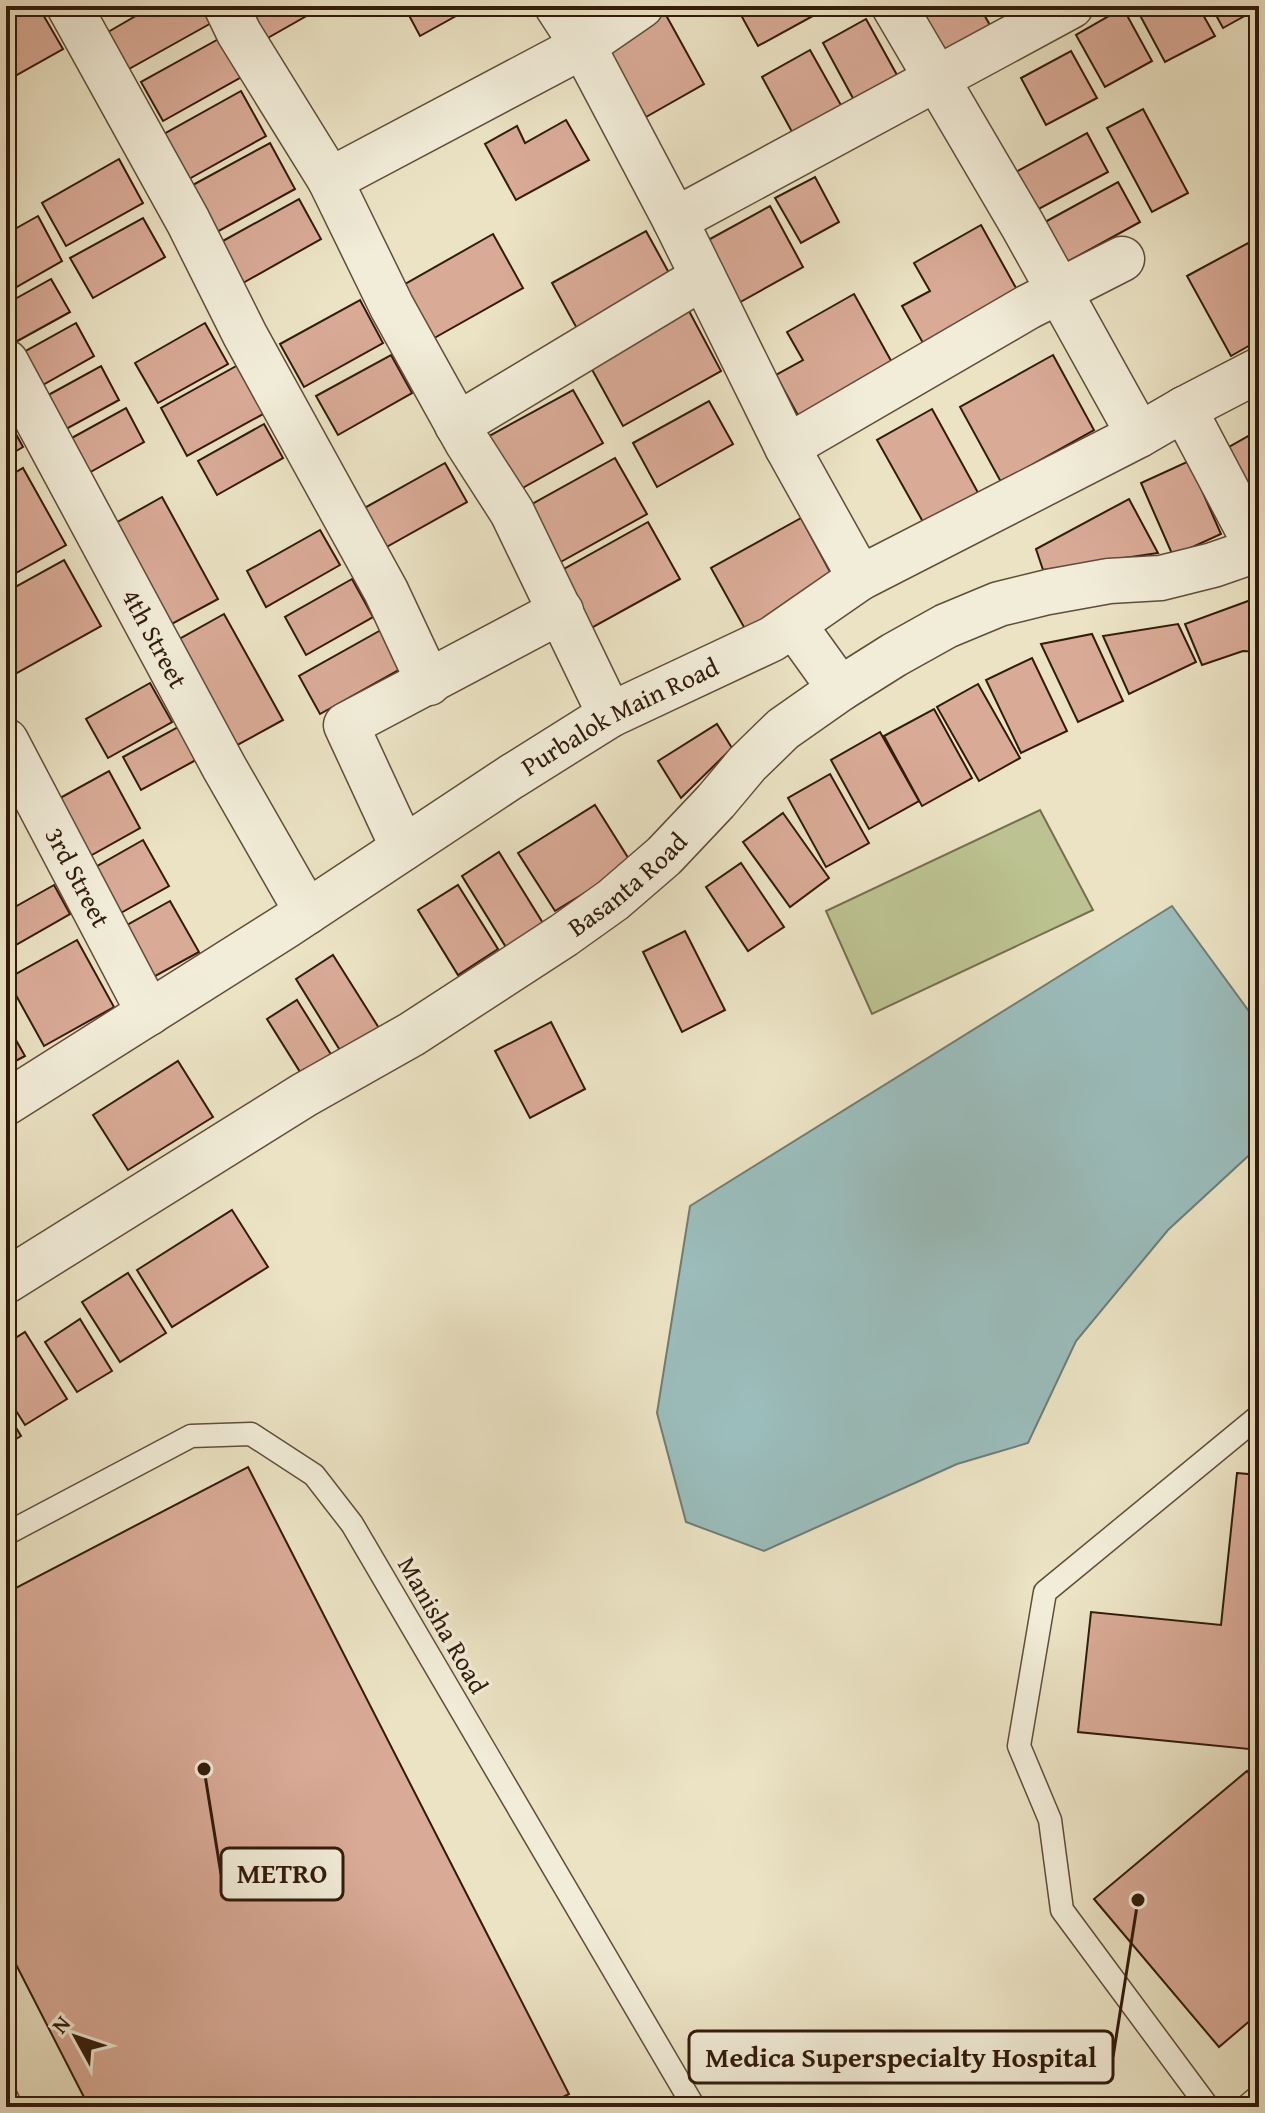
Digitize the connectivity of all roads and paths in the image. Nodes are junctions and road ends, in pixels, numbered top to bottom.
1 (69, 6) edge
2 (226, 6) edge
3 (557, 6) edge
4 (641, 6) edge
5 (894, 6) edge
6 (1071, 6) edge
7 (583, 46) junction
8 (937, 79) junction
9 (330, 180) junction
10 (675, 220) junction
11 (1122, 259) dead end
12 (703, 277) junction
13 (1059, 291) junction
14 (6, 362) edge
15 (1259, 370) edge
16 (1184, 409) junction
17 (457, 425) junction
18 (1139, 435) junction
19 (787, 447) junction
20 (1258, 549) edge
21 (860, 578) junction
22 (561, 611) junction
23 (794, 625) junction
24 (429, 683) junction
25 (840, 689) junction
26 (610, 715) junction
27 (6, 741) edge
28 (403, 848) junction
29 (307, 912) junction
30 (149, 1013) junction
31 (6, 1103) edge
32 (6, 1281) edge
33 (1259, 1416) edge
34 (6, 1534) edge
35 (6, 2096) edge
36 (1259, 2096) edge
37 (691, 2106) edge
38 (11, 2107) edge
39 (1208, 2107) edge
40 (1246, 2107) edge

1 - 24 street
2 - 9 street
3 - 7 street
4 - 7 street
5 - 8 street
6 - 8 street
7 - 9 street
7 - 10 street
8 - 10 street
8 - 13 street
9 - 17 street
10 - 12 street
11 - 13 street
12 - 17 street
12 - 19 street
13 - 18 street
13 - 19 street
14 - 29 street, 4th Street
15 - 16 street, Purbalok Main Road
16 - 18 street, Purbalok Main Road
16 - 20 street
17 - 22 street
18 - 21 street, Purbalok Main Road
19 - 21 street
20 - 25 street, Basanta Road
21 - 23 street, Purbalok Main Road
22 - 24 street
22 - 26 street
23 - 25 street
23 - 26 street, Purbalok Main Road
24 - 28 street
25 - 32 street, Basanta Road
26 - 28 street, Purbalok Main Road
27 - 30 street, 3rd Street
28 - 29 street, Purbalok Main Road
29 - 30 street, Purbalok Main Road
30 - 31 street, Purbalok Main Road
33 - 39 lane
34 - 37 lane, Manisha Road
35 - 38 lane
36 - 40 lane

